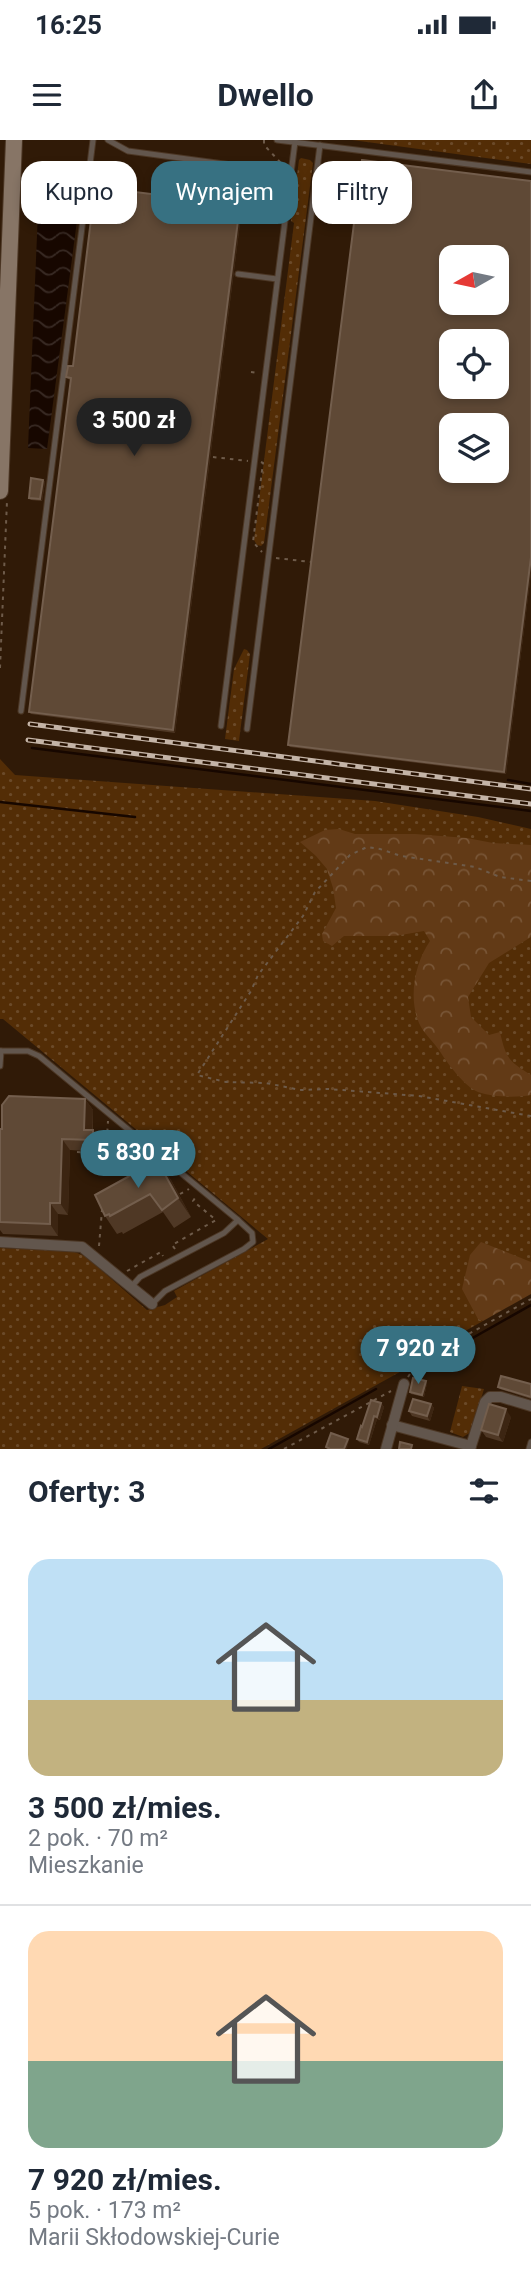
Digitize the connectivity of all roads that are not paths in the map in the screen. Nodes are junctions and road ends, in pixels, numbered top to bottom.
1 (14, 140) edge
2 (93, 140) edge
3 (108, 140) edge
4 (277, 140) edge
5 (295, 142) junction
6 (320, 145) junction
7 (202, 161) edge
8 (293, 161) edge
9 (531, 172) edge
10 (6, 199) edge
11 (285, 224) edge
12 (238, 274) dead end
13 (278, 279) junction
14 (3, 333) edge
15 (1, 445) edge
16 (0, 491) edge
17 (21, 711) dead end
18 (221, 726) dead end
19 (247, 729) dead end
20 (0, 1051) edge
21 (0, 1066) edge
22 (238, 1220) junction
23 (0, 1242) edge
24 (130, 1287) junction
25 (152, 1304) joint
26 (404, 1384) road end
27 (531, 1406) edge
28 (392, 1425) junction
29 (531, 1442) edge
30 (471, 1448) edge
31 (386, 1449) edge
32 (529, 1449) edge

1 - 10 street
2 - 17 lane
3 - 7 lane
4 - 5 lane
5 - 6 lane
5 - 8 lane
6 - 9 lane
6 - 19 lane
10 - 14 street
11 - 13 lane
12 - 13 lane
13 - 18 lane
14 - 15 street
15 - 16 street
20 - 21 lane
20 - 22 lane
22 - 24 lane
22 - 25 lane
23 - 24 street
24 - 25 street
26 - 28 street
27 - 30 street
28 - 30 street
28 - 31 street
29 - 32 lane

